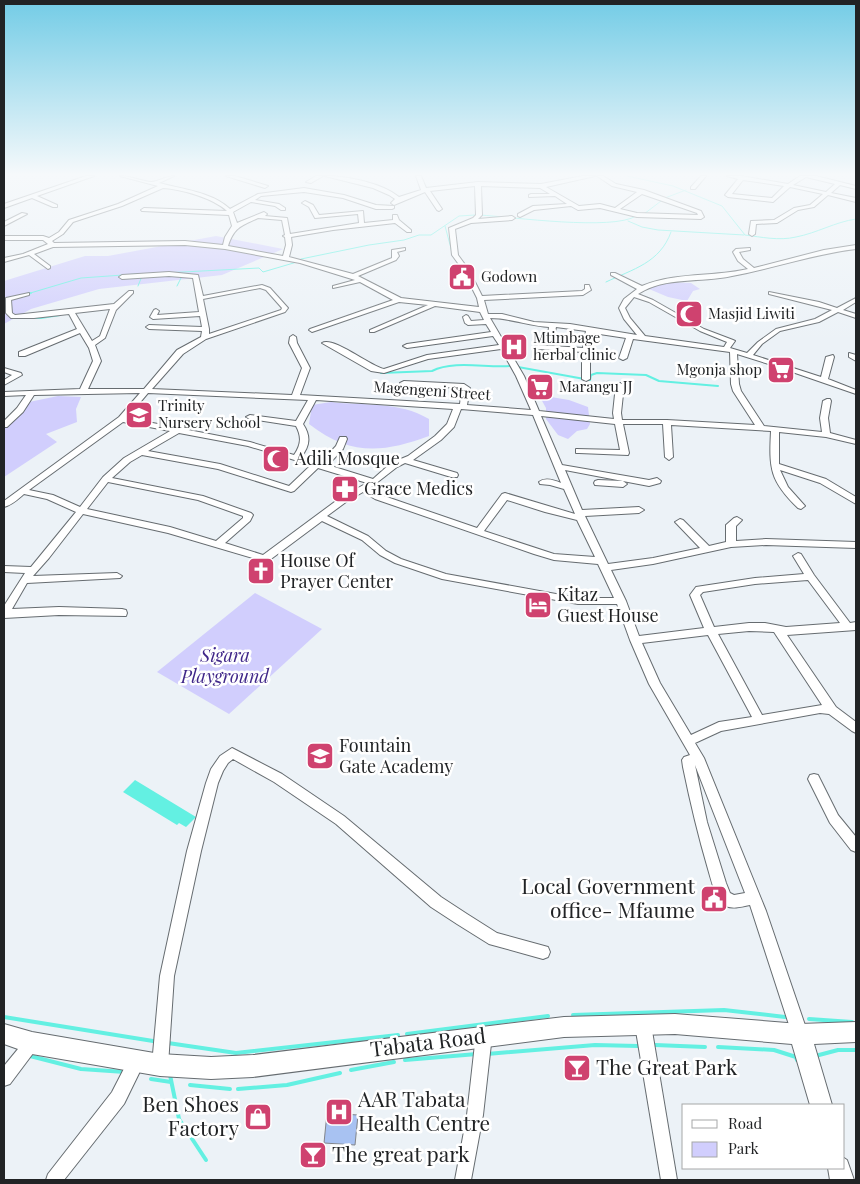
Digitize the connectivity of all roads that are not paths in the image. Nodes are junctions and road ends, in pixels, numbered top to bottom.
1 (62, 231) edge
2 (232, 231) edge
3 (285, 231) edge
4 (319, 231) edge
5 (452, 231) edge
6 (286, 236) junction
7 (4, 238) edge
8 (50, 243) junction
9 (225, 247) junction
10 (856, 247) edge
11 (403, 248) dead end
12 (748, 250) dead end
13 (30, 253) junction
14 (286, 258) junction
15 (4, 260) edge
16 (48, 267) dead end
17 (753, 270) junction
18 (613, 274) dead end
19 (354, 276) junction
20 (122, 277) dead end
21 (362, 280) junction
22 (587, 286) dead end
23 (335, 287) dead end
24 (643, 288) junction
25 (131, 292) dead end
26 (771, 293) dead end
27 (27, 294) dead end
28 (634, 295) junction
29 (200, 298) junction
30 (480, 298) junction
31 (399, 300) junction
32 (856, 300) edge
33 (433, 305) junction
34 (115, 306) junction
35 (70, 310) junction
36 (836, 310) junction
37 (156, 311) dead end
38 (203, 314) junction
39 (486, 316) junction
40 (856, 316) edge
41 (13, 317) junction
42 (466, 317) dead end
43 (4, 320) edge
44 (553, 325) junction
45 (149, 327) dead end
46 (206, 329) junction
47 (80, 330) junction
48 (312, 330) dead end
49 (590, 330) junction
50 (372, 331) dead end
51 (495, 334) junction
52 (630, 336) junction
53 (293, 337) dead end
54 (550, 337) dead end
55 (642, 337) junction
56 (204, 338) junction
57 (326, 343) dead end
58 (92, 344) junction
59 (407, 346) dead end
60 (503, 347) junction
61 (538, 347) dead end
62 (586, 350) junction
63 (729, 350) junction
64 (22, 354) dead end
65 (749, 355) junction
66 (830, 357) dead end
67 (623, 358) dead end
68 (4, 370) edge
69 (586, 379) dead end
70 (824, 381) junction
71 (4, 383) edge
72 (404, 383) dead end
73 (620, 385) dead end
74 (83, 391) junction
75 (147, 391) junction
76 (856, 392) edge
77 (31, 394) junction
78 (5, 396) edge
79 (295, 396) junction
80 (313, 398) junction
81 (827, 401) dead end
82 (460, 406) junction
83 (535, 413) junction
84 (250, 417) dead end
85 (122, 419) junction
86 (620, 422) junction
87 (667, 422) junction
88 (299, 424) junction
89 (4, 425) edge
90 (761, 428) junction
91 (179, 429) junction
92 (775, 429) junction
93 (826, 435) junction
94 (344, 439) dead end
95 (856, 442) edge
96 (579, 451) dead end
97 (142, 452) junction
98 (297, 457) junction
99 (669, 458) dead end
100 (406, 461) junction
101 (320, 465) junction
102 (774, 465) junction
103 (560, 467) junction
104 (454, 475) dead end
105 (106, 479) junction
106 (657, 481) dead end
107 (374, 482) junction
108 (543, 482) dead end
109 (598, 483) dead end
110 (623, 484) junction
111 (569, 488) junction
112 (365, 489) junction
113 (22, 491) junction
114 (856, 501) edge
115 (4, 504) edge
116 (801, 506) dead end
117 (639, 510) dead end
118 (82, 511) junction
119 (580, 516) junction
120 (321, 517) junction
121 (737, 520) dead end
122 (680, 522) dead end
123 (479, 531) junction
124 (731, 544) junction
125 (217, 545) junction
126 (856, 545) edge
127 (708, 549) junction
128 (798, 556) dead end
129 (604, 565) junction
130 (4, 569) edge
131 (34, 570) junction
132 (117, 576) dead end
133 (811, 577) junction
134 (24, 580) junction
135 (621, 601) junction
136 (4, 613) edge
137 (122, 613) dead end
138 (852, 627) edge
139 (778, 630) junction
140 (711, 632) junction
141 (635, 640) junction
142 (832, 710) junction
143 (759, 719) junction
144 (856, 728) edge
145 (688, 741) junction
146 (698, 758) junction
147 (814, 779) dead end
148 (856, 846) edge
149 (754, 898) junction
150 (543, 952) dead end
151 (643, 1025) junction
152 (856, 1032) edge
153 (4, 1034) edge
154 (800, 1034) junction
155 (484, 1035) junction
156 (32, 1043) junction
157 (138, 1060) junction
158 (160, 1065) junction
159 (4, 1078) edge
160 (821, 1104) edge
161 (54, 1180) edge
162 (463, 1180) edge
163 (669, 1180) edge

1 - 8 street
2 - 9 street
3 - 6 street
4 - 6 street
5 - 30 street
6 - 14 street
7 - 8 street
8 - 9 street
8 - 13 street
9 - 14 street
10 - 17 street
11 - 19 street
12 - 17 street
13 - 15 street
13 - 16 street
14 - 19 street
17 - 24 street
18 - 24 street
19 - 21 street
20 - 29 street
21 - 23 street
21 - 31 street
22 - 30 street
24 - 28 street
25 - 34 street
26 - 36 street
27 - 41 street
28 - 55 street
28 - 63 street
29 - 38 street
29 - 56 street
30 - 39 street
31 - 33 street
31 - 48 street
32 - 36 street
33 - 39 street
33 - 50 street
34 - 35 street
34 - 58 street
35 - 41 street
35 - 47 street
36 - 40 street
36 - 65 street
37 - 38 street
38 - 46 street
39 - 42 street
39 - 44 street
39 - 51 street
41 - 43 street
44 - 49 street
44 - 54 street
45 - 46 street
46 - 56 street
47 - 58 street
47 - 64 street
49 - 52 street
49 - 62 street
51 - 59 street
51 - 60 street
52 - 55 street
52 - 67 street
53 - 79 street
55 - 63 street
56 - 75 street
57 - 60 street
58 - 74 street
60 - 83 street
61 - 62 street
62 - 69 street
63 - 65 street
63 - 90 street
65 - 70 street
66 - 70 street
68 - 71 street
70 - 76 street
72 - 82 street
73 - 86 street
74 - 75 street, Magengeni Street
74 - 77 street, Magengeni Street
75 - 79 street, Magengeni Street
75 - 85 street
77 - 78 street, Magengeni Street
77 - 89 street
79 - 80 street, Magengeni Street
80 - 82 street, Magengeni Street
80 - 88 street
81 - 93 street
82 - 83 street, Magengeni Street
82 - 100 street
83 - 86 street, Magengeni Street
83 - 103 street
84 - 88 street
85 - 91 street
85 - 113 street
86 - 87 street, Magengeni Street
86 - 96 street
87 - 90 street, Magengeni Street
87 - 99 street
88 - 98 street
90 - 92 street, Magengeni Street
91 - 97 street
91 - 98 street
92 - 93 street, Magengeni Street
92 - 102 street
93 - 95 street, Magengeni Street
94 - 101 street
97 - 101 street
97 - 105 street
98 - 101 street
100 - 104 street
100 - 107 street
101 - 107 street
102 - 114 street
102 - 116 street
103 - 110 street
103 - 111 street
105 - 118 street
105 - 125 street
106 - 110 street
107 - 112 street
108 - 111 street
109 - 110 street
111 - 119 street
112 - 120 street
112 - 123 street
113 - 115 street
113 - 118 street
117 - 119 street
118 - 125 street
118 - 131 street
119 - 123 street
119 - 129 street
120 - 125 street
120 - 135 street
121 - 124 street
122 - 127 street
123 - 129 street
124 - 126 street
124 - 127 street
127 - 129 street
128 - 133 street
129 - 135 street
130 - 131 street
131 - 134 street
132 - 134 street
133 - 138 street
133 - 140 street
134 - 136 street
135 - 141 street
136 - 137 street
138 - 139 street
139 - 140 street
139 - 142 street
140 - 141 street
140 - 143 street
141 - 145 street
142 - 143 street
142 - 144 street
143 - 145 street
145 - 146 street
146 - 149 street
146 - 149 street
147 - 148 street
149 - 154 street
150 - 158 street
151 - 154 main road, Tabata Road
151 - 155 main road, Tabata Road
151 - 163 street
152 - 154 main road, Tabata Road
153 - 156 main road, Tabata Road
154 - 160 main road
155 - 158 main road, Tabata Road
155 - 162 street
156 - 157 main road, Tabata Road
156 - 159 street
157 - 158 main road, Tabata Road
157 - 161 street

